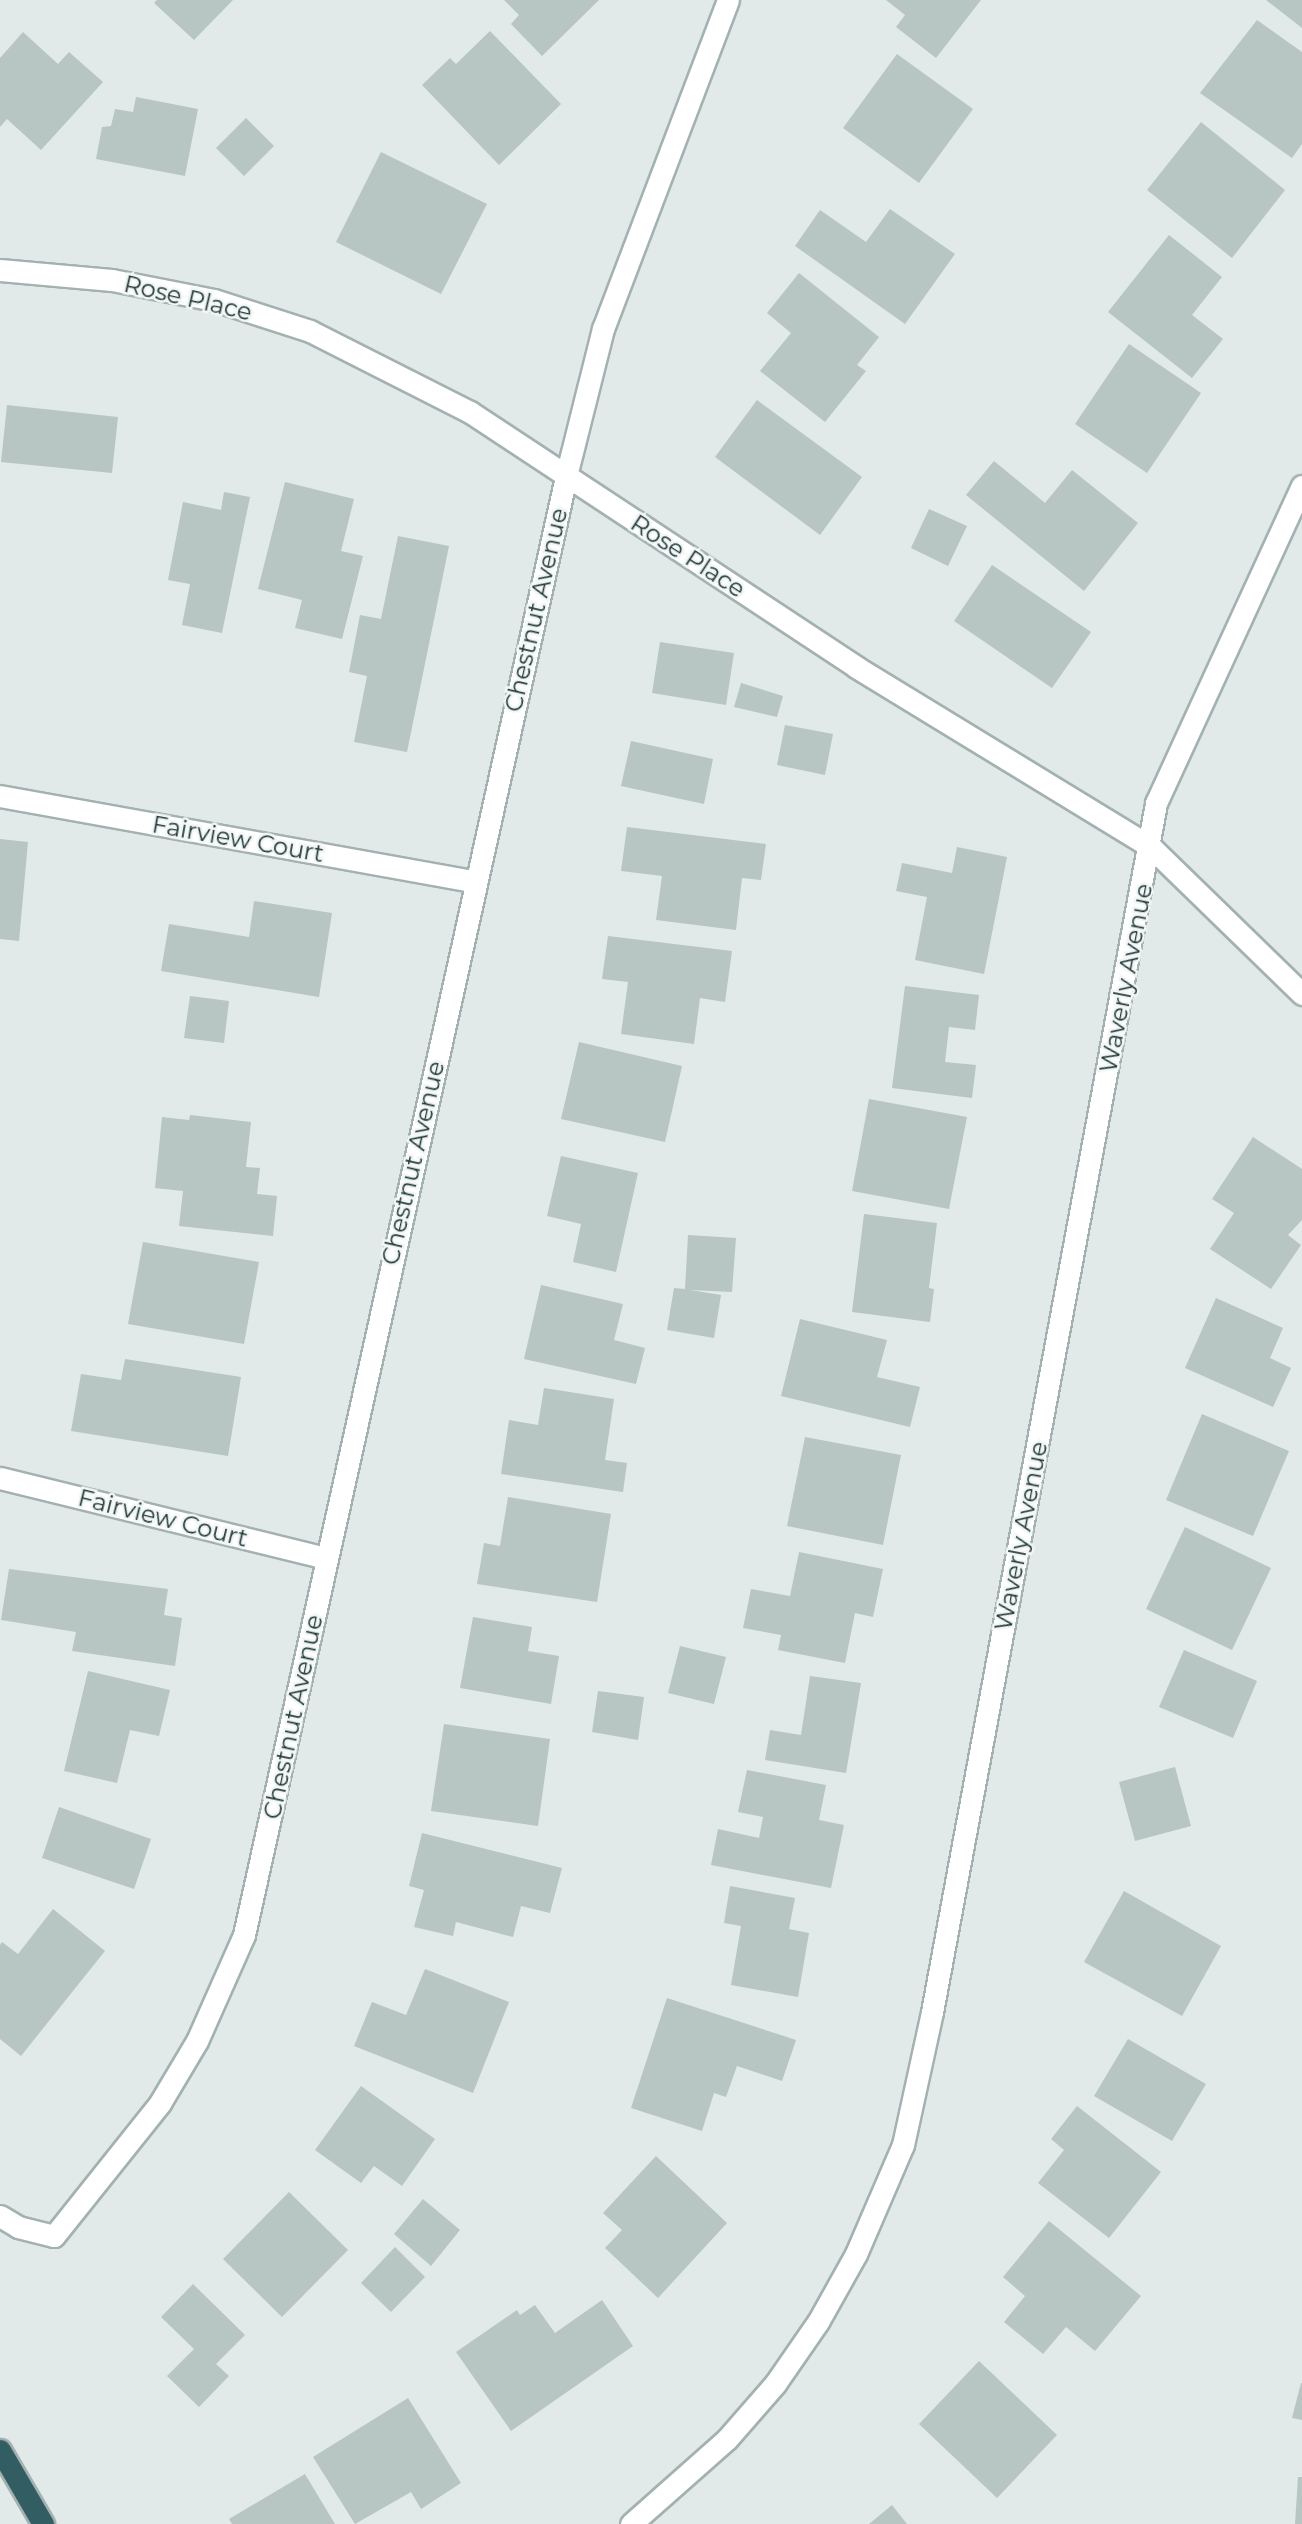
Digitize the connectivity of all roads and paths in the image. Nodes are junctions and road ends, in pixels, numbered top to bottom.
1 (728, 0) edge
2 (0, 270) edge
3 (566, 476) junction
4 (1302, 486) edge
5 (0, 796) edge
6 (1151, 847) junction
7 (476, 883) junction
8 (1302, 994) edge
9 (0, 1478) edge
10 (325, 1558) junction
11 (0, 2216) edge
12 (0, 2450) edge
13 (43, 2524) edge
14 (631, 2524) edge

1 - 3 street, Chestnut Avenue
2 - 3 street, Rose Place
3 - 6 street, Rose Place
3 - 7 street, Chestnut Avenue
4 - 6 street, Waverly Avenue
5 - 7 street, Fairview Court
6 - 8 street, Rose Place
6 - 14 street, Waverly Avenue
7 - 10 street, Chestnut Avenue
9 - 10 street, Fairview Court
10 - 11 street, Chestnut Avenue
12 - 13 highway

